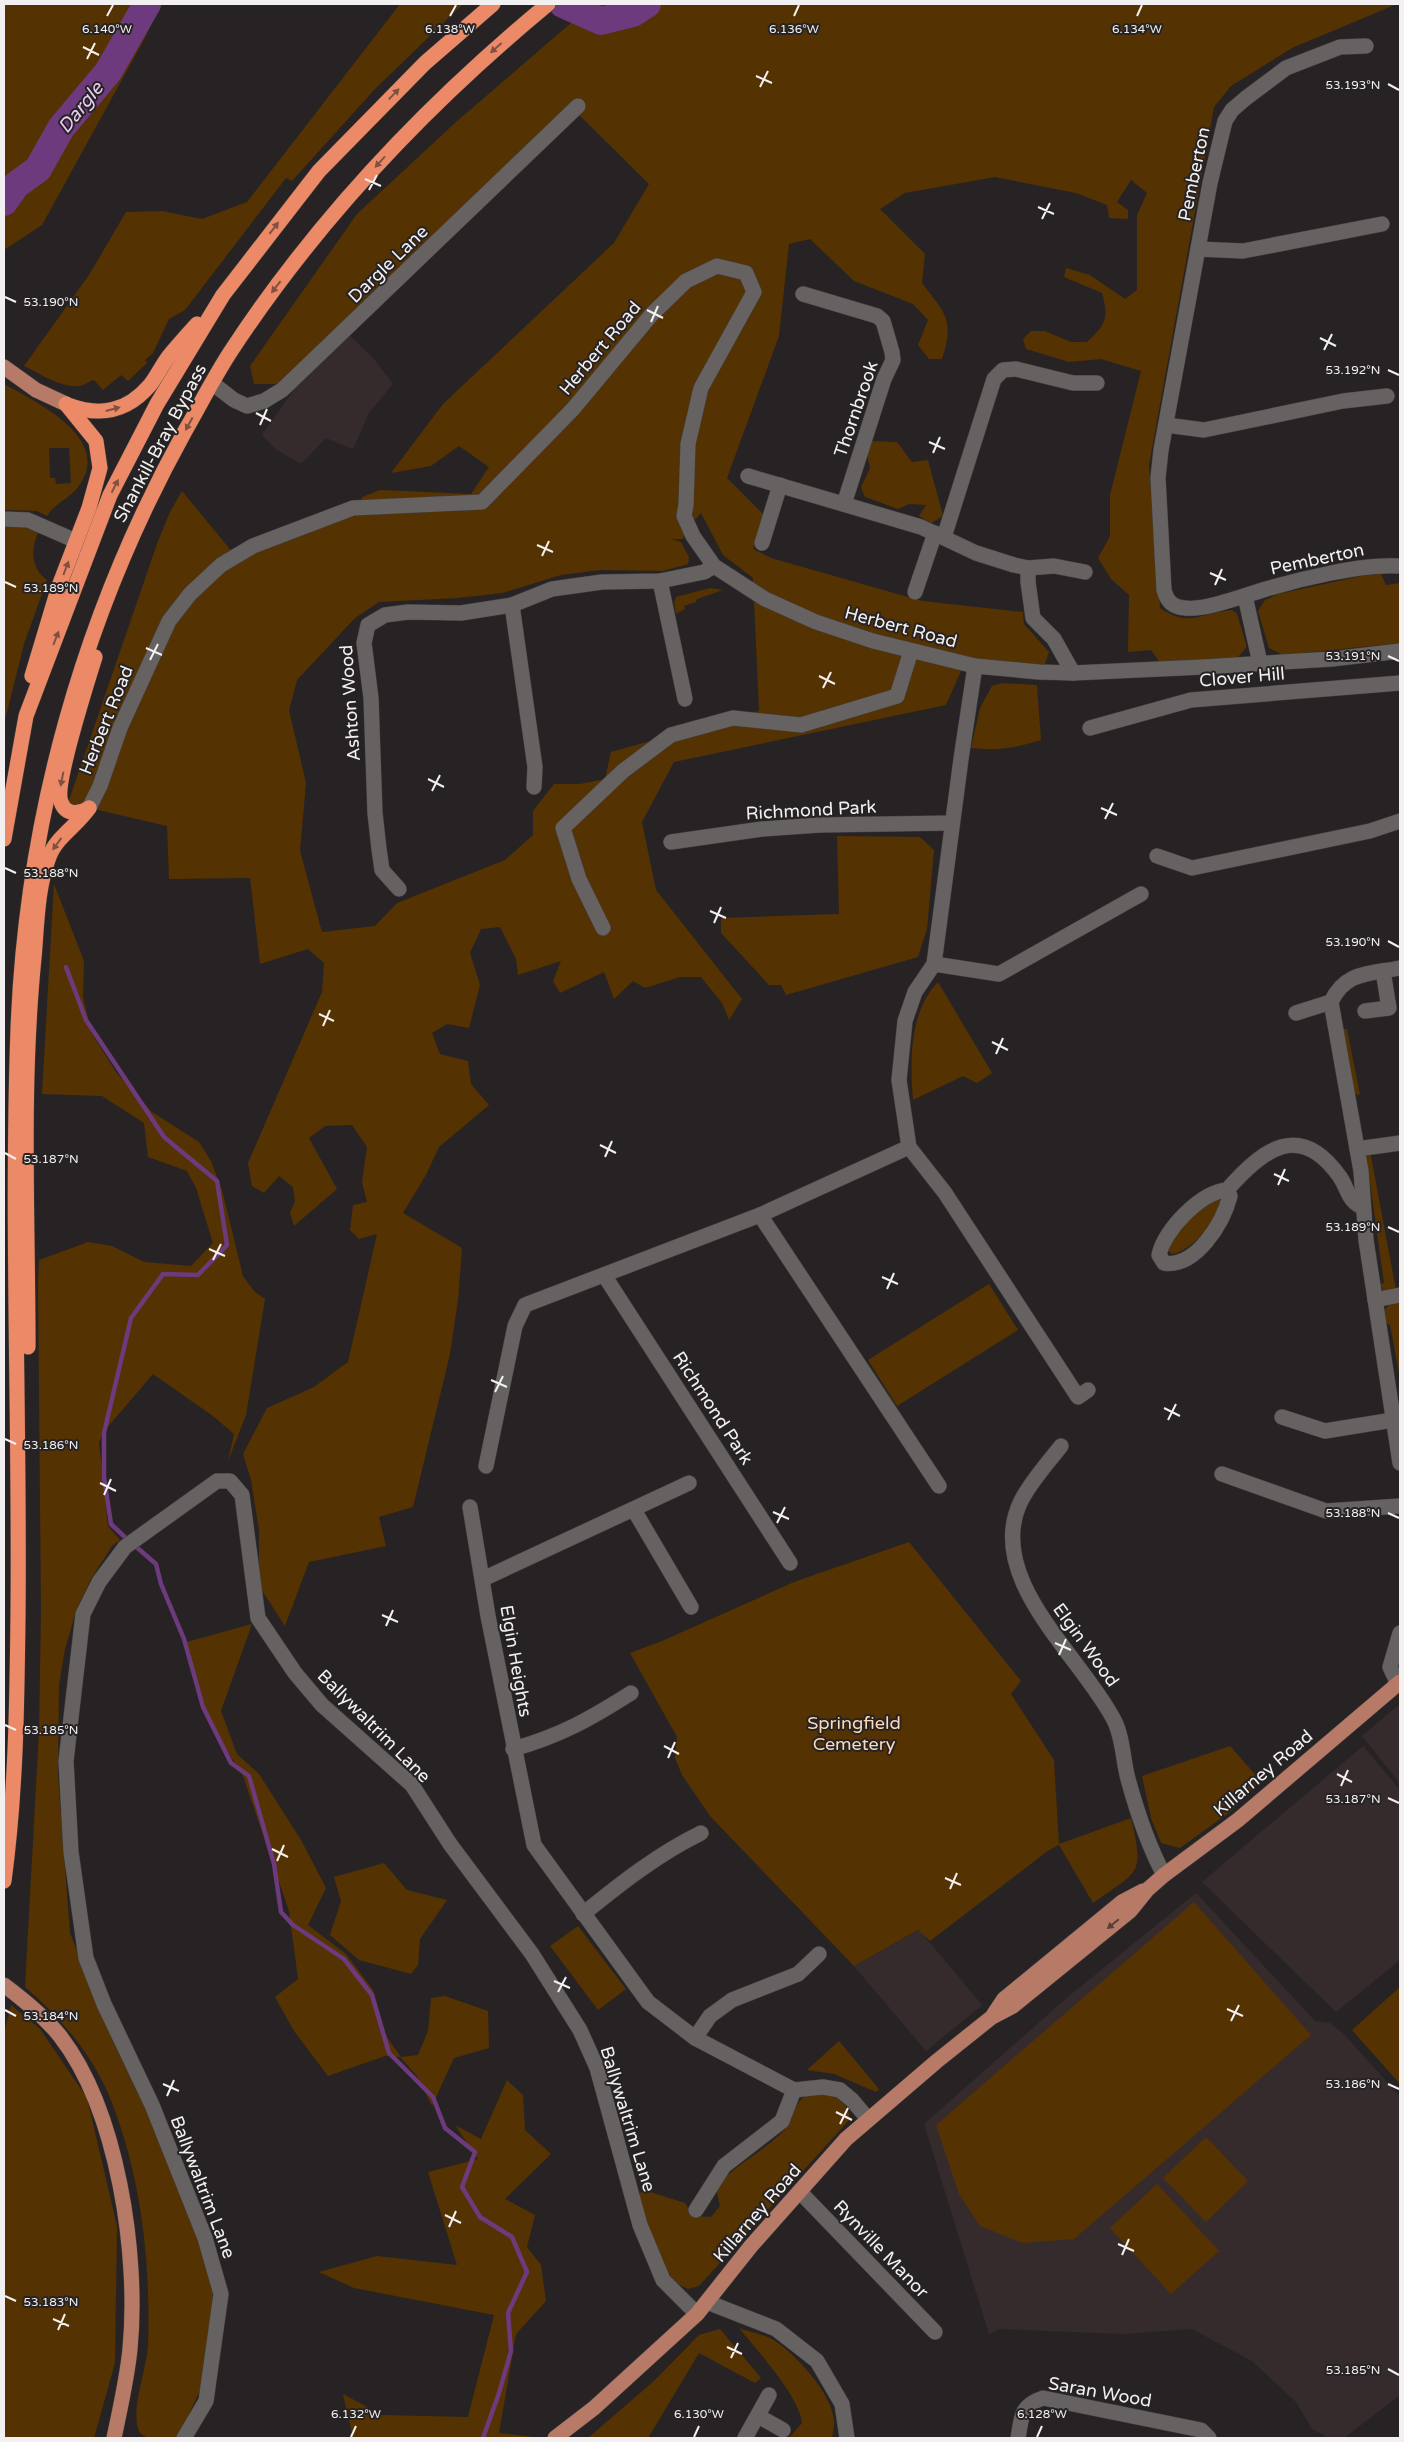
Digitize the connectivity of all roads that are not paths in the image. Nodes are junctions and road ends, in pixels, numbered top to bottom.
1 (493, 4) edge
2 (548, 4) edge
3 (1366, 46) dead end
4 (578, 106) dead end
5 (1382, 224) dead end
6 (1198, 249) junction
7 (223, 294) junction
8 (802, 294) dead end
9 (4, 367) edge
10 (212, 383) junction
11 (1097, 383) dead end
12 (1387, 396) dead end
13 (66, 404) junction
14 (1166, 425) junction
15 (748, 476) dead end
16 (780, 486) junction
17 (149, 500) junction
18 (844, 504) junction
19 (4, 519) edge
20 (939, 535) junction
21 (76, 541) junction
22 (762, 543) dead end
23 (714, 566) junction
24 (1397, 566) dead end
25 (1028, 568) junction
26 (1085, 572) dead end
27 (660, 581) junction
28 (915, 592) dead end
29 (1245, 596) junction
30 (512, 605) junction
31 (911, 651) junction
32 (1400, 651) edge
33 (1260, 663) junction
34 (975, 666) junction
35 (1073, 672) junction
36 (1400, 682) edge
37 (684, 699) dead end
38 (26, 716) junction
39 (1090, 728) dead end
40 (534, 787) dead end
41 (89, 808) junction
42 (1400, 821) edge
43 (952, 824) junction
44 (4, 839) edge
45 (672, 842) dead end
46 (1157, 856) dead end
47 (399, 889) dead end
48 (1141, 894) dead end
49 (603, 928) dead end
50 (934, 964) junction
51 (1400, 968) edge
52 (1383, 971) junction
53 (1331, 1002) junction
54 (1394, 1007) edge
55 (1365, 1011) dead end
56 (1296, 1013) dead end
57 (1400, 1143) edge
58 (909, 1147) junction
59 (1357, 1149) junction
60 (1227, 1190) junction
61 (1362, 1207) junction
62 (760, 1215) junction
63 (604, 1275) junction
64 (1400, 1295) edge
65 (1375, 1300) junction
66 (1088, 1390) dead end
67 (1282, 1417) dead end
68 (1393, 1420) junction
69 (1061, 1446) dead end
70 (1400, 1463) edge
71 (486, 1466) dead end
72 (1222, 1474) dead end
73 (689, 1483) dead end
74 (939, 1486) dead end
75 (1400, 1506) edge
76 (470, 1507) dead end
77 (634, 1510) junction
78 (19, 1553) junction
79 (790, 1562) dead end
80 (482, 1579) junction
81 (691, 1607) dead end
82 (1400, 1634) edge
83 (1399, 1683) edge
84 (631, 1693) dead end
85 (513, 1749) junction
86 (701, 1833) dead end
87 (1164, 1875) junction
88 (4, 1881) edge
89 (583, 1914) junction
90 (819, 1954) dead end
91 (4, 1985) edge
92 (695, 2038) junction
93 (794, 2090) junction
94 (868, 2119) junction
95 (800, 2192) junction
96 (696, 2210) dead end
97 (707, 2302) junction
98 (697, 2314) junction
99 (935, 2332) dead end
100 (770, 2395) dead end
101 (758, 2416) junction
102 (574, 2424) junction
103 (783, 2430) dead end
104 (1203, 2435) edge
105 (114, 2438) edge
106 (184, 2438) edge
107 (555, 2438) edge
108 (567, 2438) edge
109 (745, 2438) edge
110 (847, 2438) edge
111 (1018, 2438) edge

7 -> 1 highway, Shankill-Bray Bypass
2 -> 10 highway, Shankill-Bray Bypass
3 - 6 street, Pemberton
4 - 10 street, Dargle Lane
5 - 6 street, Pemberton
6 - 14 street, Pemberton
13 -> 7 highway
38 -> 7 highway, Shankill-Bray Bypass
8 - 18 street, Thornbrook
9 - 13 main road
10 -> 17 highway, Shankill-Bray Bypass
11 - 20 street
12 - 14 street
13 - 21 highway
14 - 29 street, Pemberton
15 - 16 street
16 - 18 street
16 - 22 street
17 -> 41 highway
17 - 78 highway, Shankill-Bray Bypass
18 - 20 street
19 - 21 street
20 - 25 street
20 - 28 street
38 -> 21 highway
23 - 27 street, Ashton Wood
23 - 31 street, Herbert Road
23 - 41 street, Herbert Road
24 - 29 street, Pemberton
25 - 26 street
25 - 35 street
27 - 30 street, Ashton Wood
27 - 37 street
29 - 33 street
30 - 40 street
30 - 47 street, Ashton Wood
31 - 34 street, Herbert Road
31 - 49 street
32 - 33 street, Herbert Road
33 - 35 street, Herbert Road
34 - 35 street, Herbert Road
34 - 43 street
36 - 39 street, Clover Hill
38 - 44 highway, Shankill-Bray Bypass
41 -> 78 highway
42 - 46 street
43 - 45 street, Richmond Park
43 - 50 street
48 - 50 street
50 - 58 street
51 - 52 street
52 - 53 street
52 - 54 street
53 - 56 street
53 - 59 street
54 - 55 street
57 - 59 street
58 - 62 street
58 - 66 street
59 - 61 street
60 - 60 street
60 - 61 street
61 - 65 street
62 - 63 street
62 - 74 street
63 - 71 street
63 - 79 street, Richmond Park
64 - 65 street
65 - 68 street
67 - 68 street
68 - 70 street
69 - 87 street, Elgin Wood
72 - 75 street
73 - 77 street
76 - 80 street, Elgin Heights
77 - 80 street
77 - 81 street
78 - 88 highway, Shankill-Bray Bypass
80 - 85 street, Elgin Heights
82 - 83 street
83 - 87 main road, Killarney Road
84 - 85 street
85 - 89 street, Elgin Heights
86 - 89 street
87 - 94 main road, Killarney Road
89 - 92 street, Elgin Heights
90 - 92 street
91 - 105 main road
92 - 93 street, Elgin Heights
93 - 94 street
93 - 96 street
94 - 95 main road, Killarney Road
95 - 97 main road, Killarney Road
95 - 99 street, Rynville Manor
97 - 98 main road, Killarney Road
97 - 110 street
98 - 102 main road, Killarney Road
98 - 106 street, Ballywaltrim Lane
100 - 101 street
101 - 103 street
101 - 109 street
102 - 107 main road, Killarney Road
102 - 108 main road
104 - 111 street, Saran Wood

